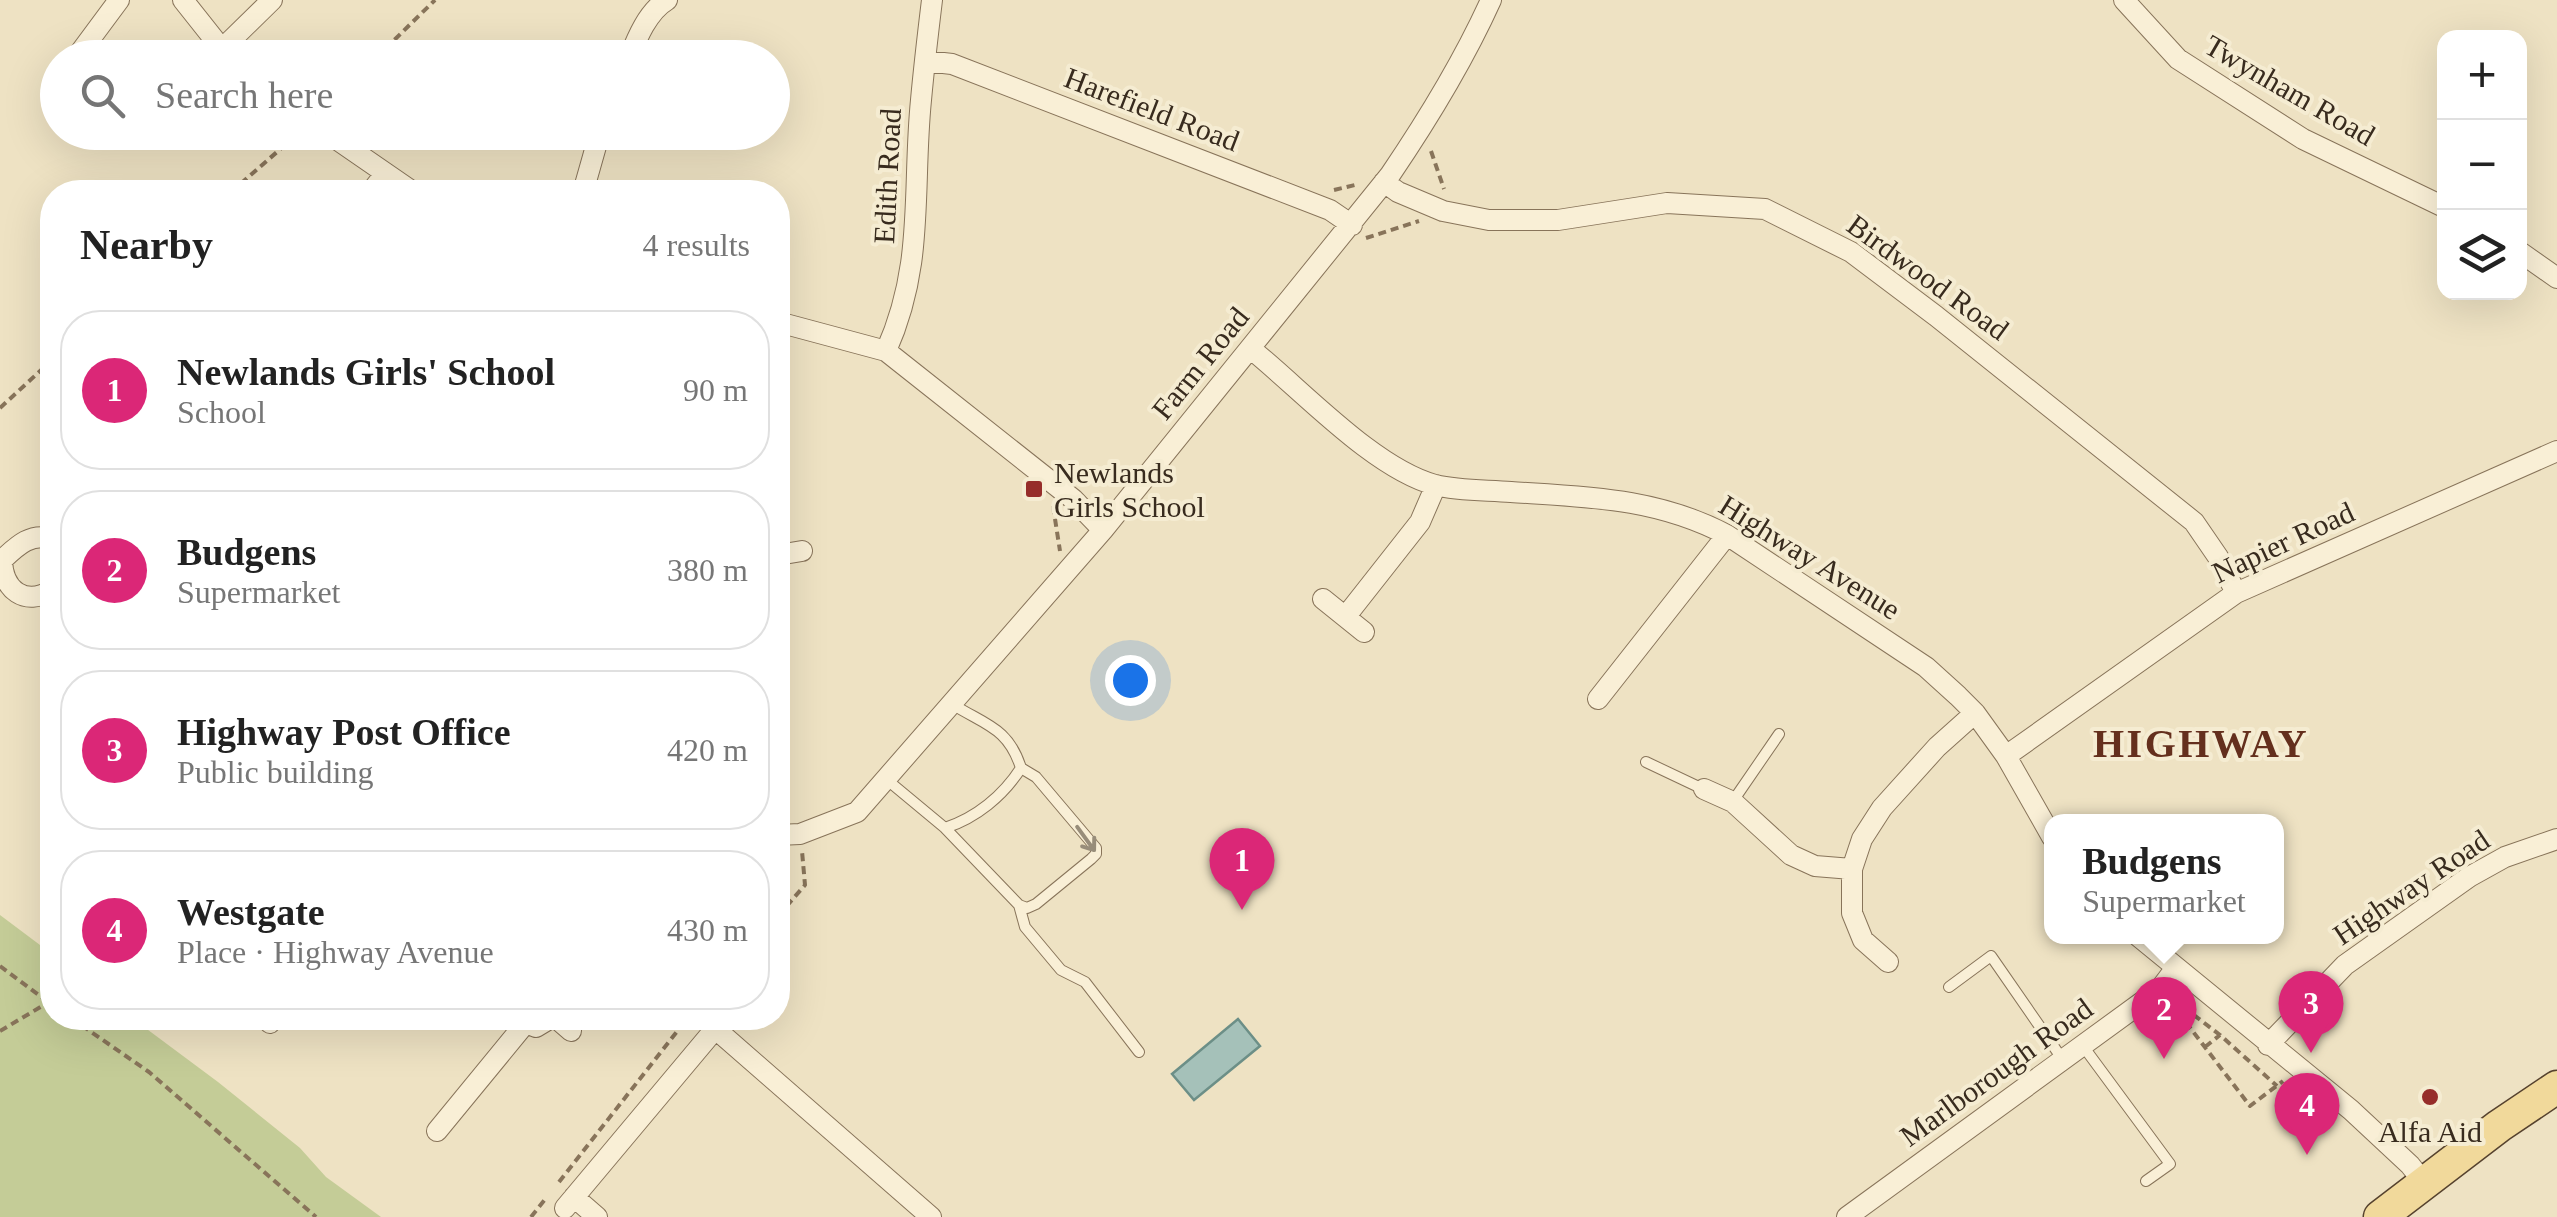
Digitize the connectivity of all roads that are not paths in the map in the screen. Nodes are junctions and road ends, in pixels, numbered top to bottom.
1 (119, 0) edge
2 (183, 0) edge
3 (272, 0) edge
4 (667, 0) edge
5 (932, 0) edge
6 (1491, 0) edge
7 (2124, 0) edge
8 (89, 40) edge
9 (215, 40) edge
10 (238, 40) edge
11 (638, 40) edge
12 (926, 61) junction
13 (351, 150) edge
14 (595, 150) edge
15 (385, 174) junction
16 (1387, 178) junction
17 (380, 180) edge
18 (395, 180) edge
19 (586, 180) edge
20 (2437, 203) edge
21 (1352, 225) junction
22 (2527, 257) edge
23 (2557, 278) edge
24 (790, 325) edge
25 (1251, 349) junction
26 (886, 352) junction
27 (2557, 451) edge
28 (1436, 485) junction
29 (1103, 530) junction
30 (1727, 535) junction
31 (40, 536) edge
32 (802, 551) dead end
33 (790, 553) edge
34 (6, 590) edge
35 (2236, 593) junction
36 (40, 596) edge
37 (1323, 599) dead end
38 (1346, 616) junction
39 (1364, 632) dead end
40 (1598, 699) dead end
41 (952, 704) junction
42 (1975, 713) junction
43 (1779, 734) dead end
44 (2006, 756) junction
45 (1646, 762) dead end
46 (1021, 768) junction
47 (886, 778) junction
48 (1704, 789) joint
49 (1732, 802) junction
50 (2044, 822) edge
51 (945, 828) junction
52 (790, 834) edge
53 (2557, 838) edge
54 (1852, 869) junction
55 (1019, 905) junction
56 (2147, 944) edge
57 (1888, 962) dead end
58 (2175, 969) junction
59 (1948, 987) dead end
60 (512, 1030) edge
61 (704, 1030) edge
62 (717, 1030) edge
63 (2083, 1046) junction
64 (2268, 1046) junction
65 (1138, 1052) dead end
66 (2063, 1061) junction
67 (2557, 1087) edge
68 (437, 1132) dead end
69 (2146, 1181) dead end
70 (2425, 1184) junction
71 (597, 1217) edge
72 (931, 1217) edge
73 (1847, 1217) edge
74 (2380, 1217) edge

1 - 8 street
2 - 9 street
3 - 10 street
4 - 11 street
5 - 12 street, Edith Road
6 - 16 street, Farm Road
7 - 20 street, Twynham Road
12 - 21 street, Harefield Road
12 - 26 street, Edith Road
13 - 15 street
14 - 19 street
15 - 17 street
15 - 18 street
16 - 21 street, Farm Road
16 - 35 street, Birdwood Road
21 - 25 street, Farm Road
22 - 23 street
24 - 26 street
25 - 28 street, Highway Avenue
25 - 29 street, Farm Road
26 - 29 street
27 - 35 street, Napier Road
28 - 30 street, Highway Avenue
28 - 38 street
29 - 41 street, Farm Road
30 - 40 street
30 - 42 street, Highway Avenue
31 - 34 street
32 - 33 street
34 - 36 street
35 - 44 street, Napier Road
37 - 38 street
38 - 39 street
41 - 46 lane
41 - 47 street, Farm Road
42 - 44 street, Highway Avenue
42 - 54 street
43 - 49 lane
44 - 50 street, Highway Avenue
45 - 48 lane
46 - 51 lane
46 -> 55 lane
47 - 51 lane
47 - 52 street, Farm Road
48 - 49 street
49 - 54 street
51 - 55 lane
53 - 64 street, Highway Road
54 - 57 street
55 - 65 lane
56 - 58 street
58 - 63 street, Marlborough Road
58 - 64 street
59 - 66 lane
60 - 68 street
61 - 71 street
62 - 72 street
63 - 66 street, Marlborough Road
63 - 69 lane
64 - 70 street
66 - 73 street, Marlborough Road
67 - 70 main road
70 - 74 main road

